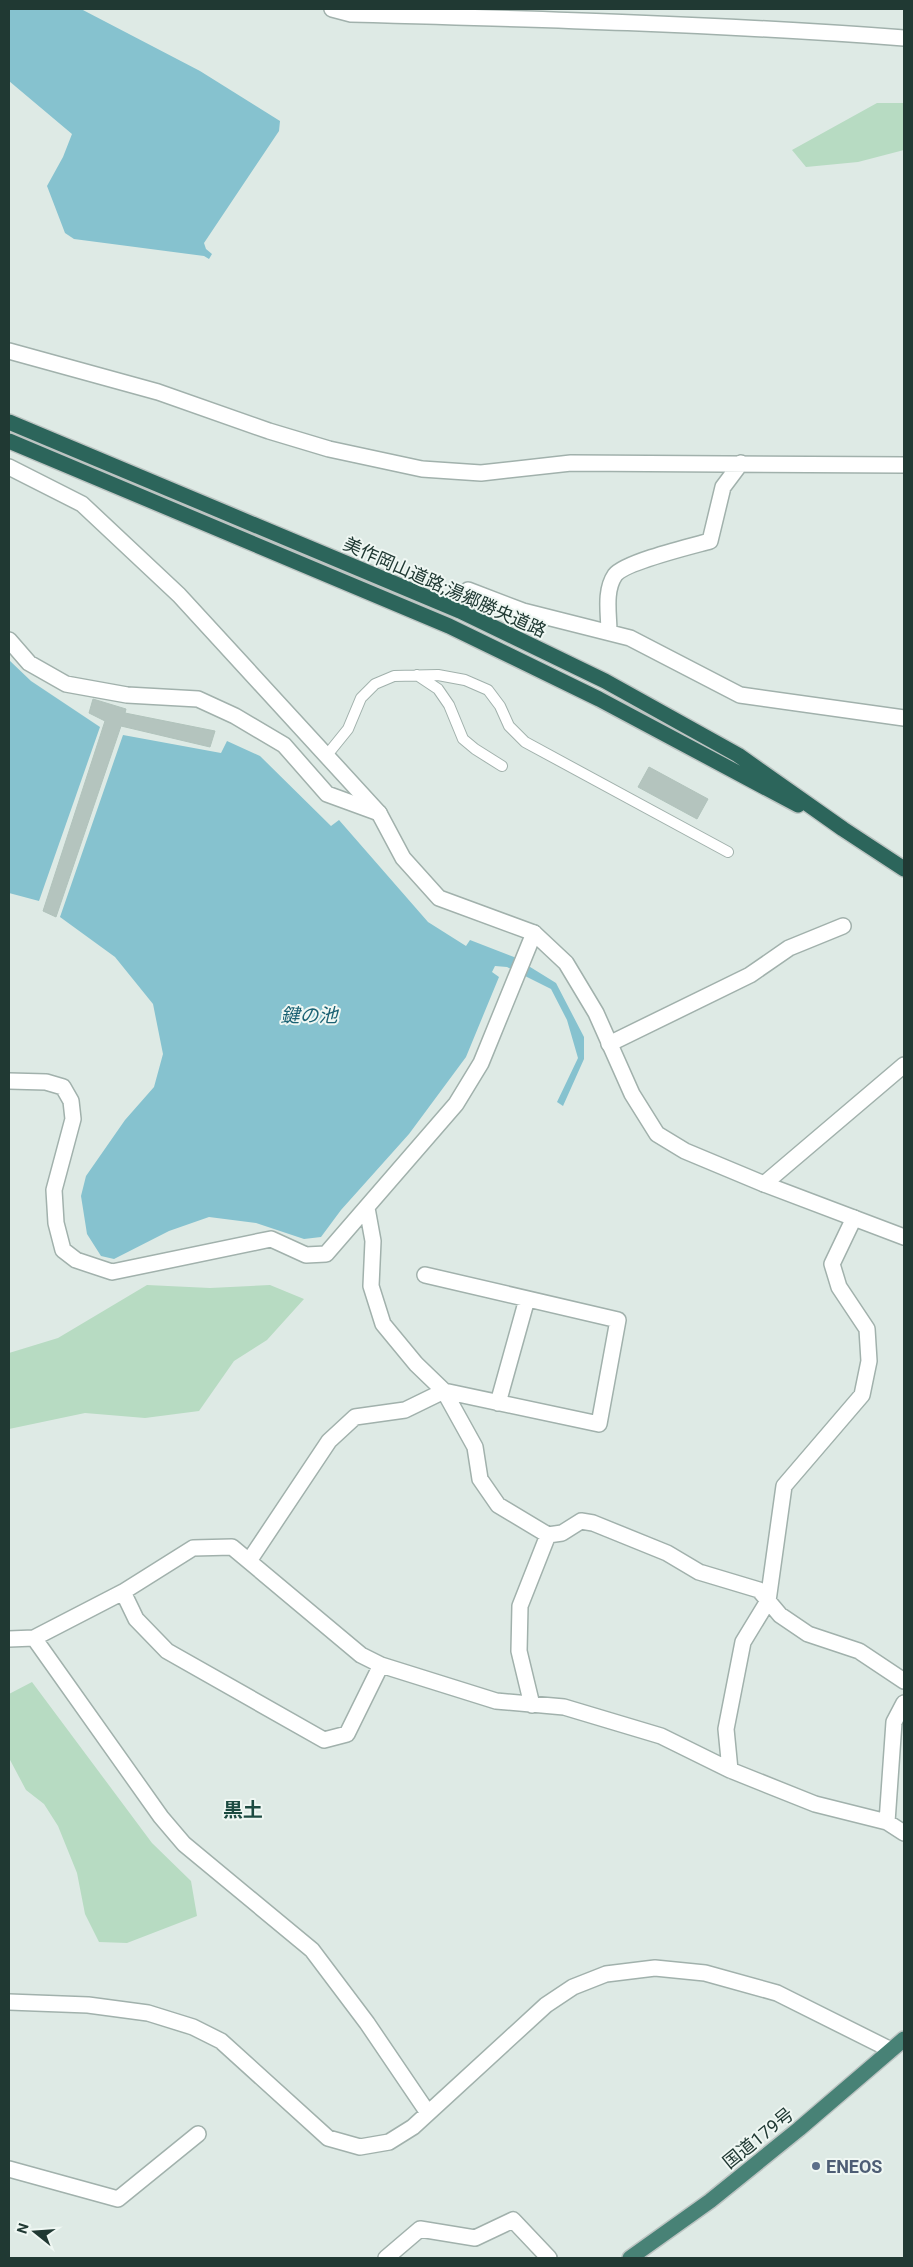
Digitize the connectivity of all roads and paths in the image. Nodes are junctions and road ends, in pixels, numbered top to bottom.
1 (332, 9) edge
2 (904, 38) edge
3 (9, 351) edge
4 (9, 422) edge
5 (9, 441) edge
6 (741, 463) junction
7 (904, 465) edge
8 (9, 467) edge
9 (468, 590) dead end
10 (609, 632) junction
11 (9, 640) edge
12 (417, 675) junction
13 (904, 718) edge
14 (327, 755) junction
15 (502, 766) dead end
16 (379, 813) junction
17 (843, 829) junction
18 (860, 840) junction
19 (728, 852) dead end
20 (904, 860) edge
21 (904, 869) edge
22 (904, 880) edge
23 (843, 926) dead end
24 (534, 933) junction
25 (610, 1044) junction
26 (904, 1065) edge
27 (9, 1081) edge
28 (764, 1184) junction
29 (367, 1208) junction
30 (854, 1218) junction
31 (904, 1237) edge
32 (425, 1275) dead end
33 (527, 1299) junction
34 (444, 1391) junction
35 (498, 1403) junction
36 (548, 1535) junction
37 (249, 1561) junction
38 (123, 1592) junction
39 (768, 1601) junction
40 (34, 1638) junction
41 (9, 1639) edge
42 (381, 1665) junction
43 (904, 1681) edge
44 (904, 1703) edge
45 (532, 1705) junction
46 (730, 1770) junction
47 (887, 1822) junction
48 (904, 1833) edge
49 (9, 2002) edge
50 (904, 2039) edge
51 (892, 2050) junction
52 (428, 2113) junction
53 (198, 2134) dead end
54 (9, 2169) edge
55 (386, 2258) edge
56 (550, 2258) edge
57 (630, 2258) edge

1 - 2 street
3 - 6 street
4 - 17 highway, 美作岡山道路;湯郷勝央道路
5 - 17 highway, 美作岡山道路;湯郷勝央道路
6 - 7 street
6 - 10 street
8 - 14 street
9 - 10 street
10 - 13 street
11 - 16 street
12 - 14 lane
12 - 15 lane
12 - 19 lane
14 - 16 street
16 - 24 street
17 - 18 highway, 美作岡山道路;湯郷勝央道路
18 - 20 highway
18 - 21 highway, 美作岡山道路;湯郷勝央道路
18 - 22 highway
23 - 25 street
24 - 25 street
24 - 29 street
25 - 28 street
26 - 28 street
27 - 29 street
28 - 30 street
29 - 34 street
30 - 31 street
30 - 39 street
32 - 33 street
33 - 35 street
33 - 35 street
34 - 35 street
34 - 36 street
34 - 37 street
36 - 39 street
36 - 45 street
37 - 38 street
37 - 42 street
38 - 40 street
38 - 42 street
39 - 43 street
39 - 46 street
40 - 41 street
40 - 52 street
42 - 45 street
44 - 47 street
45 - 46 street
46 - 47 street
47 - 48 street
49 - 52 street
50 - 51 highway, 国道179号
51 - 52 street
51 - 57 highway, 国道179号
53 - 54 street
55 - 56 street

